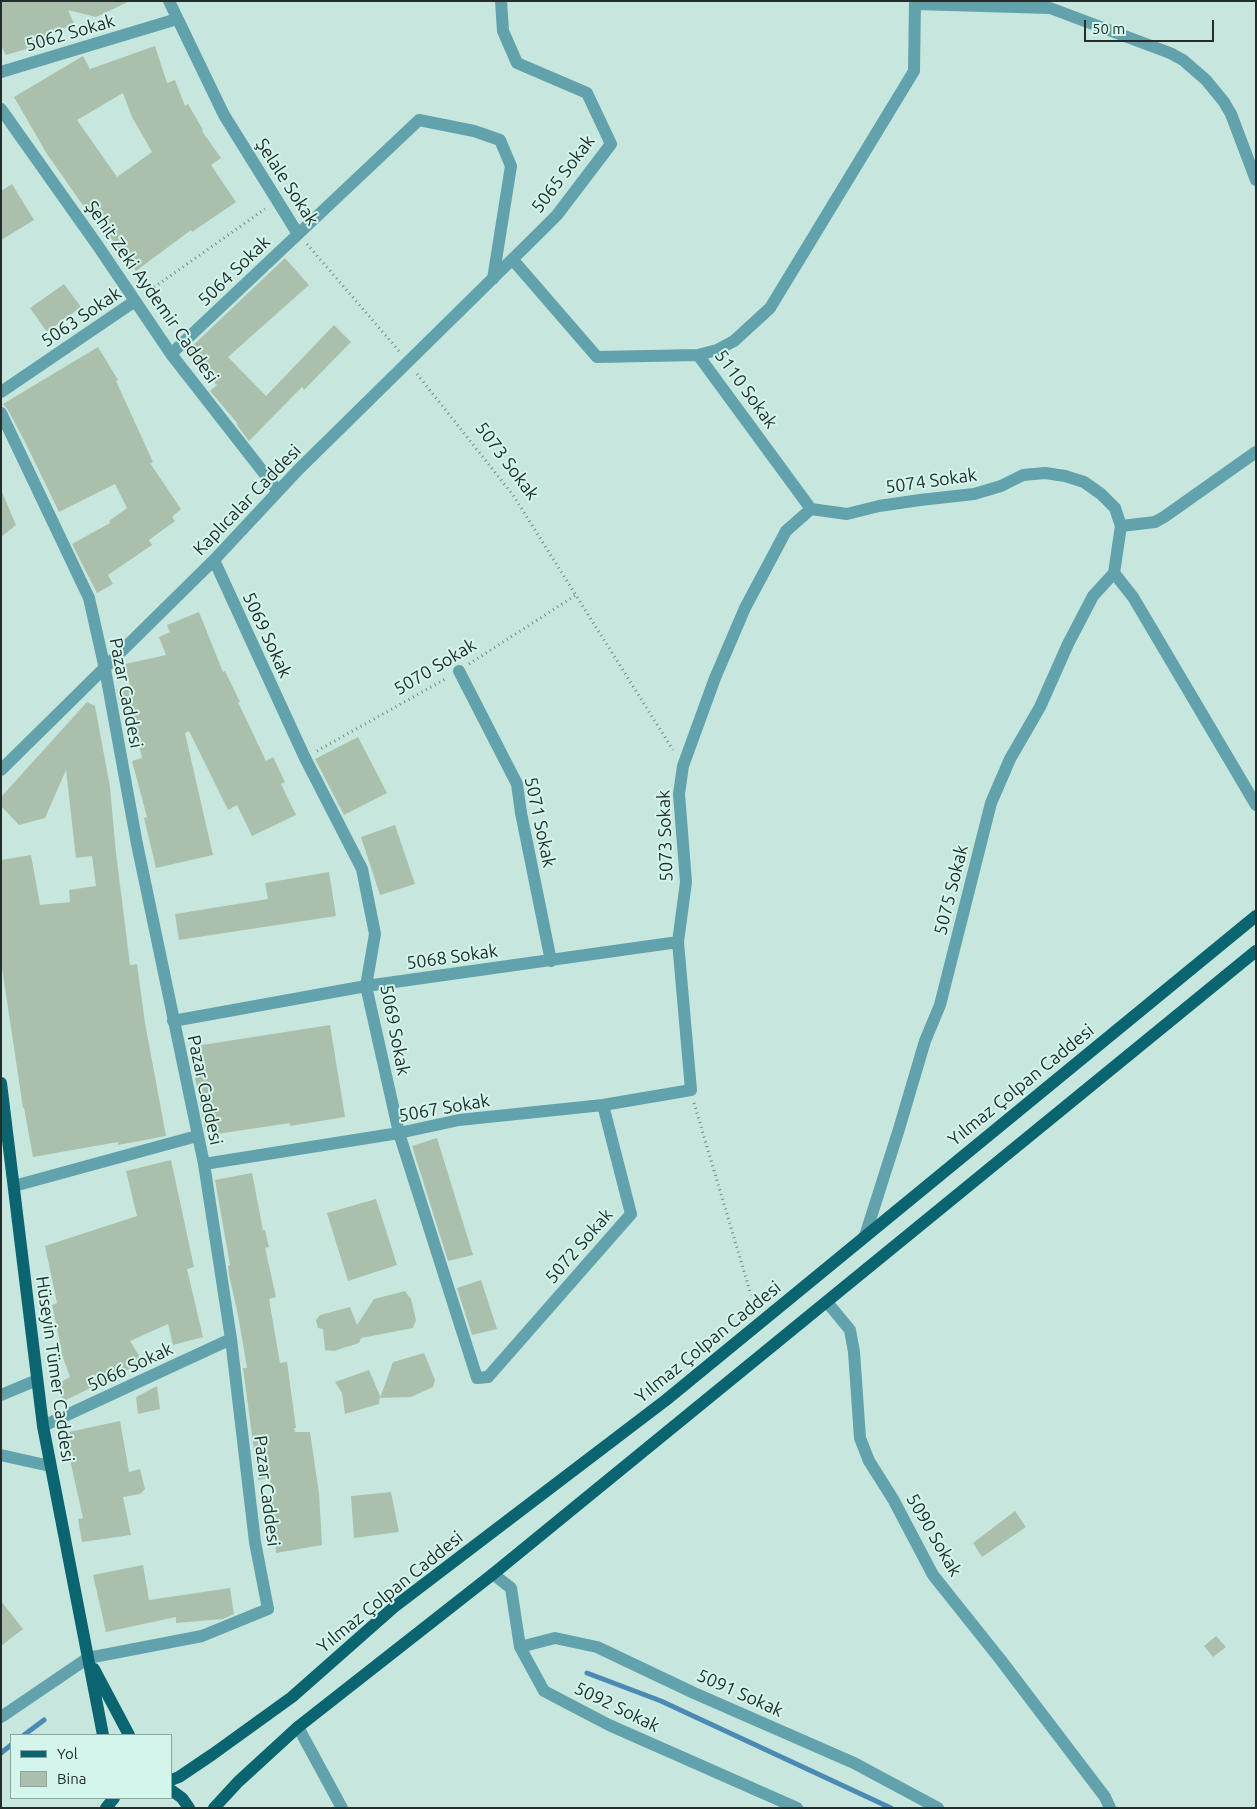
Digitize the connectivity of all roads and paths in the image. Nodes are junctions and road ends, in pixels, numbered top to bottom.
1 (170, 1) edge
2 (501, 1) edge
3 (915, 3) edge
4 (177, 19) junction
5 (1, 72) edge
6 (1, 109) edge
7 (1256, 180) edge
8 (277, 200) junction
9 (298, 234) junction
10 (513, 260) junction
11 (493, 279) junction
12 (135, 301) junction
13 (171, 354) junction
14 (698, 355) junction
15 (408, 362) junction
16 (1, 392) edge
17 (1, 413) edge
18 (1256, 452) edge
19 (278, 491) junction
20 (811, 509) junction
21 (1121, 526) junction
22 (214, 560) junction
23 (1114, 573) junction
24 (576, 595) junction
25 (105, 669) junction
26 (459, 671) junction
27 (305, 758) junction
28 (683, 766) junction
29 (3, 768) edge
30 (1256, 805) edge
31 (1256, 916) edge
32 (678, 942) junction
33 (1256, 951) edge
34 (550, 961) junction
35 (366, 986) junction
36 (173, 1021) junction
37 (1, 1083) edge
38 (691, 1090) junction
39 (603, 1105) junction
40 (399, 1134) junction
41 (196, 1136) junction
42 (204, 1164) junction
43 (14, 1186) junction
44 (865, 1236) junction
45 (751, 1295) dead end
46 (827, 1302) junction
47 (231, 1339) junction
48 (477, 1378) joint
49 (37, 1380) junction
50 (1, 1396) edge
51 (43, 1426) junction
52 (1, 1455) edge
53 (50, 1466) junction
54 (493, 1574) junction
55 (520, 1647) junction
56 (88, 1658) junction
57 (1, 1717) edge
58 (298, 1727) junction
59 (103, 1734) edge
60 (128, 1734) edge
61 (172, 1779) edge
62 (172, 1791) edge
63 (189, 1808) edge
64 (214, 1808) edge
65 (342, 1808) edge
66 (797, 1808) edge
67 (938, 1808) edge
68 (1110, 1808) edge

1 - 4 street, Şelale Sokak
2 - 10 street, 5065 Sokak
3 - 7 street
3 - 14 street
4 - 5 street, 5062 Sokak
4 - 8 street, Şelale Sokak
6 - 12 street, Şehit Zeki Aydemir Caddesi
8 - 9 street, Şelale Sokak
8 - 12 path, 5063 Sokak
9 - 11 street, 5064 Sokak
9 - 13 street, 5064 Sokak
9 - 15 path, Şelale Sokak
10 - 11 street, Kaplıcalar Caddesi
10 - 14 street, 5110 Sokak
11 - 15 street, Kaplıcalar Caddesi
12 - 13 street, Şehit Zeki Aydemir Caddesi
12 - 16 street, 5063 Sokak
13 - 19 street, Şehit Zeki Aydemir Caddesi
14 - 20 street, 5110 Sokak
15 - 19 street, Kaplıcalar Caddesi
15 - 24 path, 5073 Sokak
17 - 25 street, Pazar Caddesi
18 - 21 street
19 - 22 street, Kaplıcalar Caddesi
20 - 21 street, 5074 Sokak
20 - 28 street
21 - 23 street
22 - 25 street, Kaplıcalar Caddesi
22 - 27 street, 5069 Sokak
23 - 30 street
23 - 44 street, 5075 Sokak
24 - 26 path, 5070 Sokak
24 - 28 path, 5073 Sokak
25 - 29 street, Kaplıcalar Caddesi
25 - 36 street, Pazar Caddesi
26 - 27 path, 5070 Sokak
26 - 34 street, 5071 Sokak
27 - 35 street, 5069 Sokak
28 - 32 street, 5073 Sokak
31 - 44 main road, Yılmaz Çolpan Caddesi
32 - 34 street, 5068 Sokak
32 - 38 street, 5073 Sokak
33 - 46 main road
34 - 35 street, 5068 Sokak
35 - 36 street, 5068 Sokak
35 - 40 street, 5069 Sokak
36 - 41 street, Pazar Caddesi
37 - 43 main road, Hüseyin Tümer Caddesi
38 - 39 street, 5067 Sokak
38 - 45 path
39 - 40 street, 5067 Sokak
39 - 48 street, 5072 Sokak
40 - 42 street, 5067 Sokak
40 - 48 street, 5069 Sokak
41 - 42 street, Pazar Caddesi
41 - 43 street
42 - 47 street, Pazar Caddesi
43 - 49 main road, Hüseyin Tümer Caddesi
44 - 61 main road, Yılmaz Çolpan Caddesi
46 - 54 main road
46 - 68 street, 5090 Sokak
47 - 51 street, 5066 Sokak
47 - 56 street, Pazar Caddesi
49 - 50 street
49 - 51 main road, Hüseyin Tümer Caddesi
51 - 53 main road, Hüseyin Tümer Caddesi
52 - 53 street
53 - 56 main road, Hüseyin Tümer Caddesi
54 - 55 street, 5092 Sokak
54 - 58 main road
55 - 66 street, 5092 Sokak
55 - 67 street, 5091 Sokak
56 - 57 street
56 - 59 main road, Hüseyin Tümer Caddesi
56 - 60 main road, Hüseyin Tümer Caddesi
58 - 64 main road
58 - 65 street
62 - 63 main road

